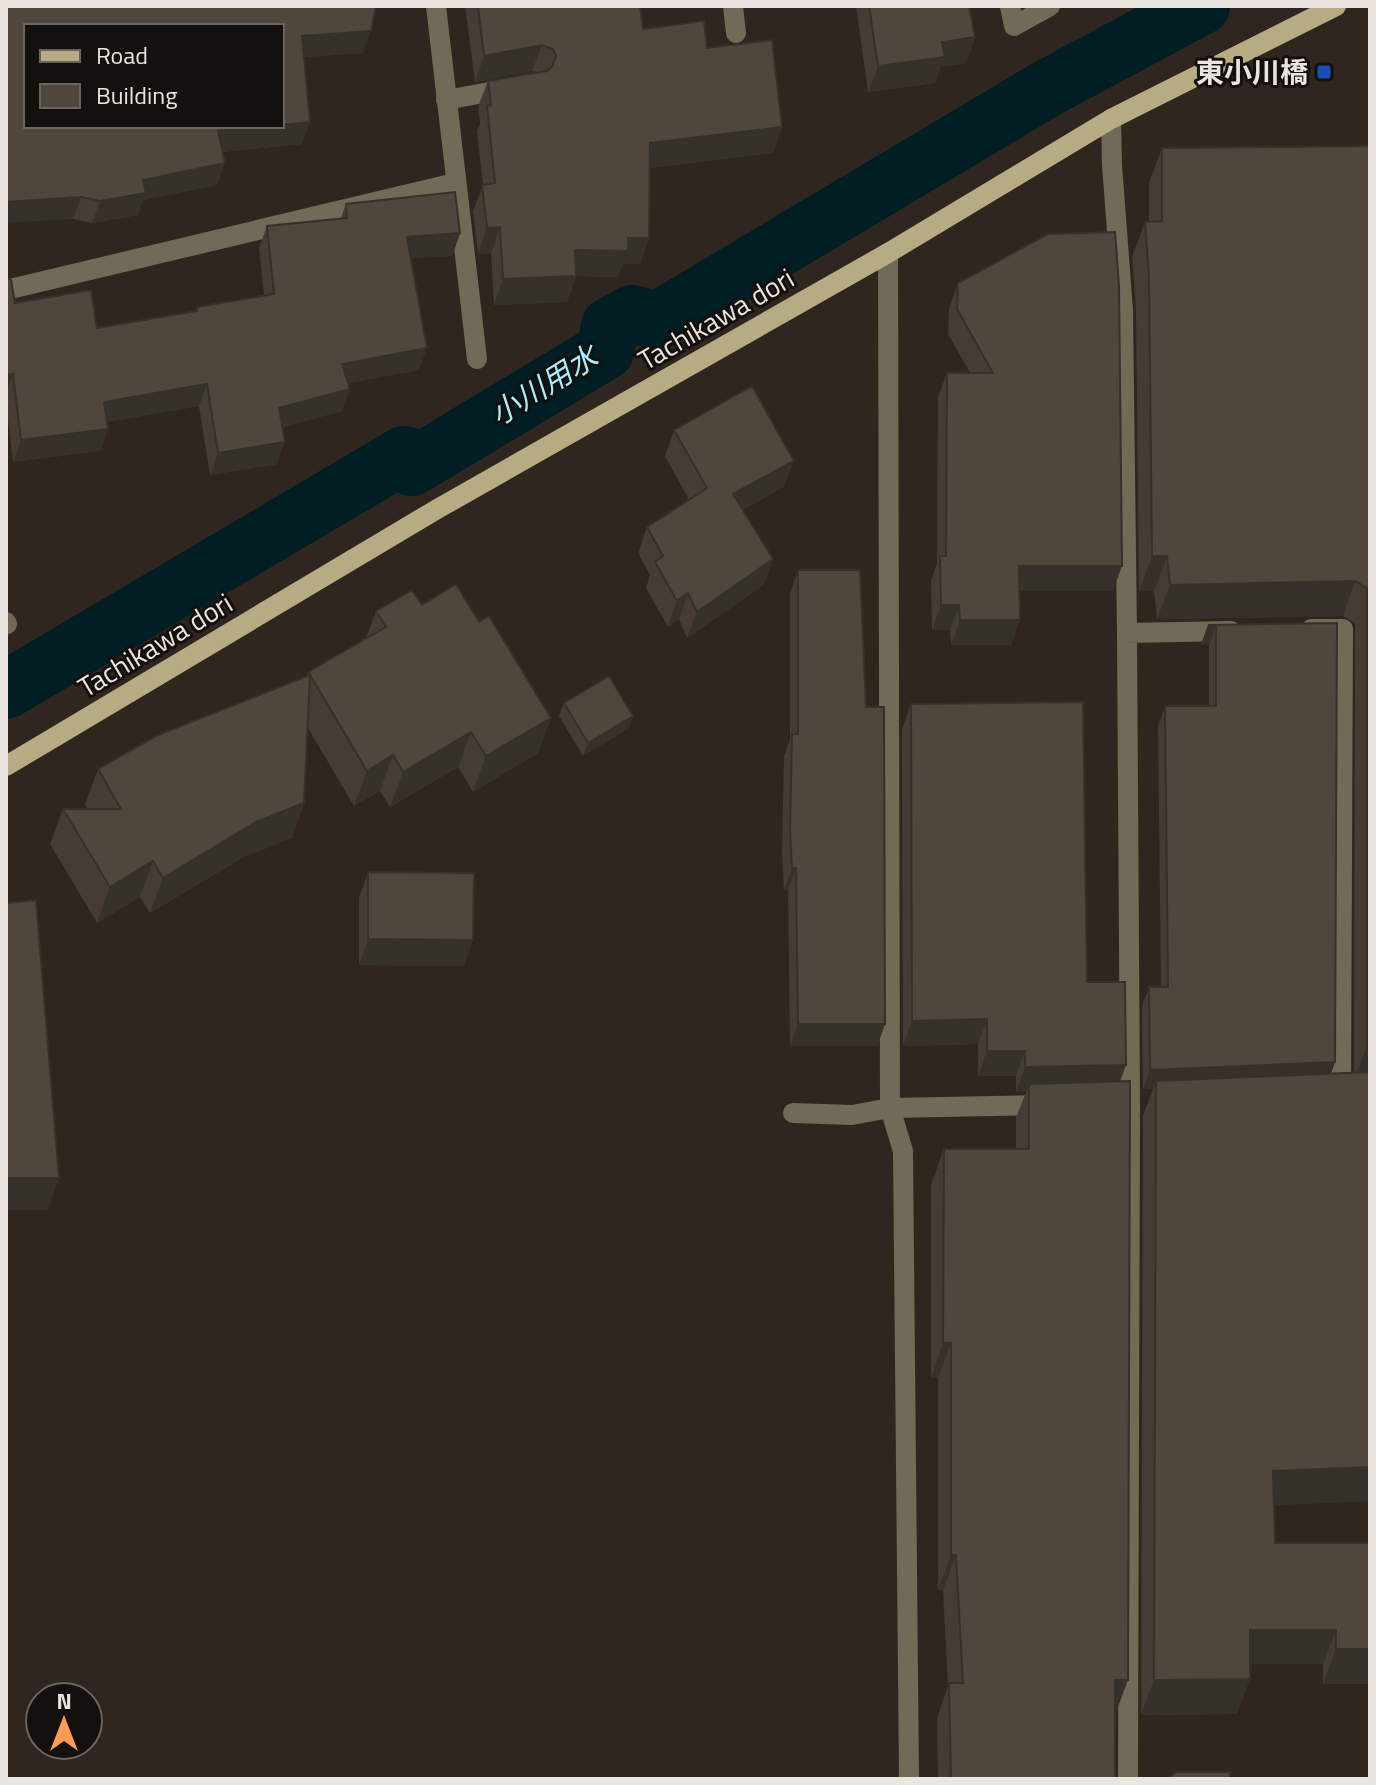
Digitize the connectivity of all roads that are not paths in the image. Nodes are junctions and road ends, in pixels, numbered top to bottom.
1 (436, 6) edge
2 (733, 6) edge
3 (1010, 6) edge
4 (1050, 6) edge
5 (1336, 6) edge
6 (736, 33) dead end
7 (534, 84) edge
8 (446, 100) junction
9 (1111, 119) junction
10 (455, 183) junction
11 (888, 253) junction
12 (6, 290) edge
13 (477, 359) dead end
14 (1250, 630) edge
15 (1297, 630) edge
16 (1127, 633) junction
17 (6, 766) edge
18 (1341, 1094) edge
19 (1066, 1104) edge
20 (890, 1108) junction
21 (793, 1113) dead end
22 (909, 1779) edge
23 (1128, 1779) edge

1 - 8 street
2 - 6 street
3 - 4 street
5 - 9 main road, Tachikawa dori
7 - 8 street
8 - 10 street
9 - 11 main road, Tachikawa dori
9 - 16 street
10 - 12 street
10 - 13 street
11 - 17 main road, Tachikawa dori
11 - 20 street
14 - 16 street
15 - 18 street
16 - 23 street
19 - 20 street
20 - 21 street
20 - 22 street

